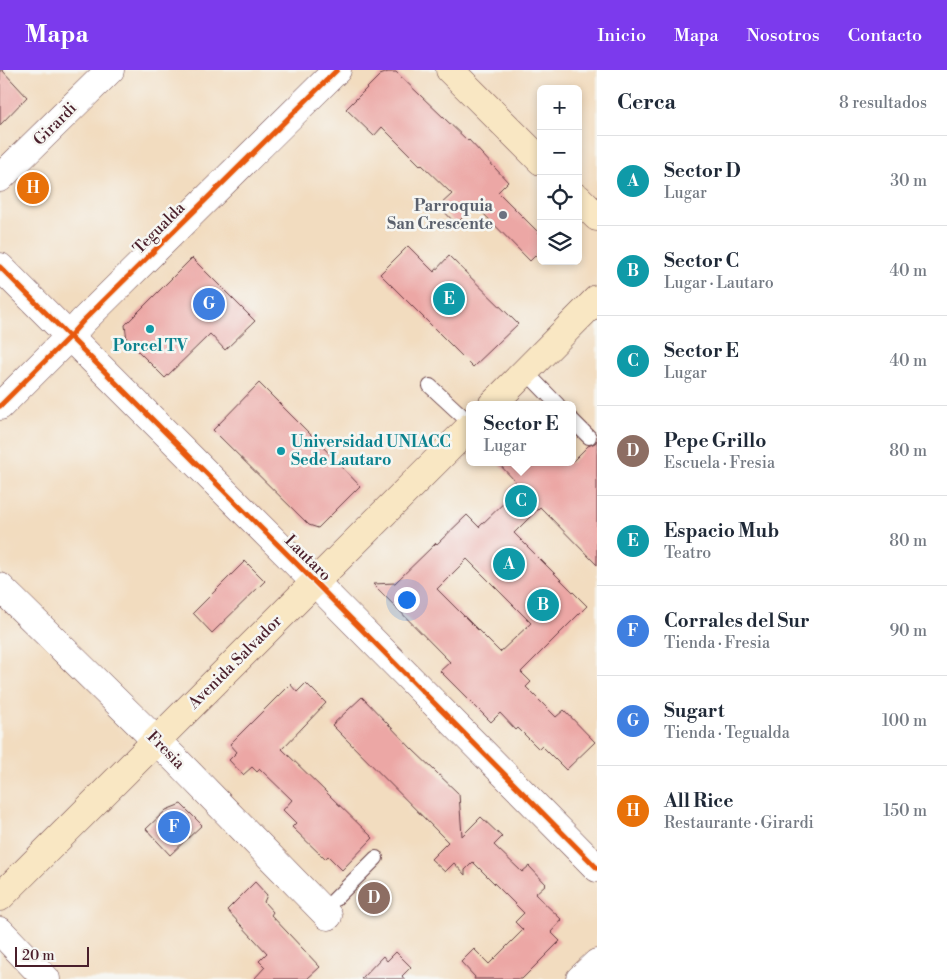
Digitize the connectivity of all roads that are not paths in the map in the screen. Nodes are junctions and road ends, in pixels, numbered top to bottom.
1 (110, 70) edge
2 (337, 70) edge
3 (450, 70) edge
4 (537, 156) edge
5 (0, 178) edge
6 (582, 202) edge
7 (597, 217) edge
8 (0, 267) edge
9 (593, 310) edge
10 (69, 337) junction
11 (525, 371) junction
12 (430, 386) dead end
13 (496, 401) edge
14 (554, 401) edge
15 (0, 406) edge
16 (466, 419) edge
17 (576, 424) edge
18 (466, 431) edge
19 (589, 438) dead end
20 (315, 582) junction
21 (0, 587) edge
22 (157, 741) junction
23 (376, 858) dead end
24 (597, 868) edge
25 (0, 897) edge
26 (325, 913) joint
27 (0, 931) edge
28 (597, 963) edge
29 (46, 979) edge
30 (580, 979) edge

1 - 5 street, Girardi
2 - 10 street, Tegualda
3 - 4 main road
6 - 7 main road
8 - 10 street, Lautaro
9 - 11 main road
10 - 15 street, Tegualda
10 - 20 street, Lautaro
11 - 13 main road
11 - 14 lane
12 - 16 lane
17 - 19 lane
18 - 20 main road, Avenida Salvador
20 - 22 main road, Avenida Salvador
20 - 24 street, Lautaro
21 - 22 street, Fresia
22 - 25 main road, Avenida Salvador
22 - 26 street, Fresia
23 - 26 lane
27 - 29 street
28 - 30 street

